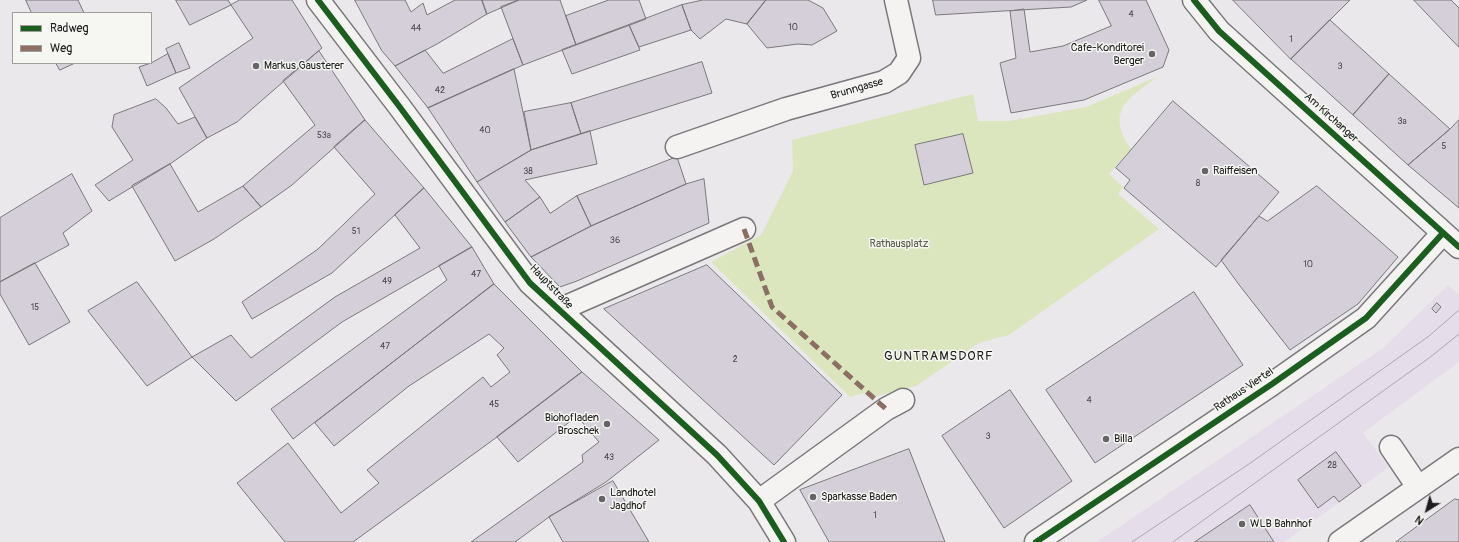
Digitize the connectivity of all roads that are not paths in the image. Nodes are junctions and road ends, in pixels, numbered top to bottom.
1 (318, 0) edge
2 (896, 0) edge
3 (1194, 0) edge
4 (677, 147) dead end
5 (744, 229) dead end
6 (1443, 232) junction
7 (1459, 247) edge
8 (559, 310) junction
9 (903, 400) dead end
10 (1391, 447) dead end
11 (1459, 459) edge
12 (1418, 487) junction
13 (759, 501) junction
14 (784, 542) edge
15 (1036, 542) edge
16 (1340, 542) edge

1 - 8 street, Hauptstraße
2 - 4 street, Brunngasse
3 - 6 street, Am Kirchanger
5 - 8 street
6 - 7 street, Am Kirchanger
6 - 15 street, Rathaus Viertel
8 - 13 street, Hauptstraße
9 - 13 street
10 - 12 street
11 - 12 street
12 - 16 street
13 - 14 street, Hauptstraße

